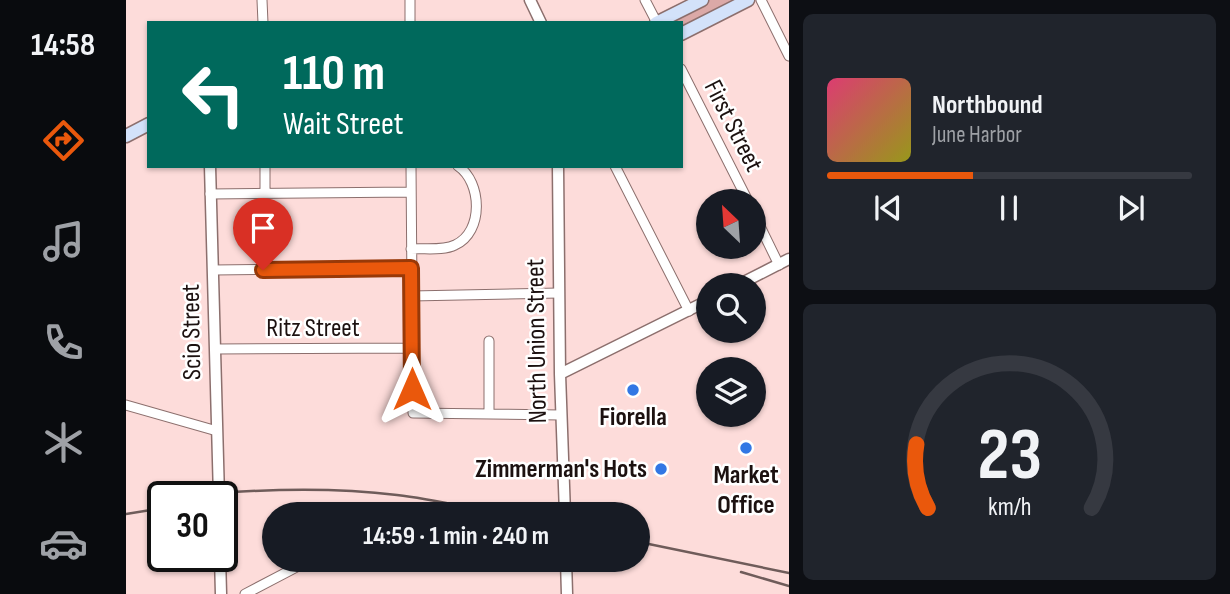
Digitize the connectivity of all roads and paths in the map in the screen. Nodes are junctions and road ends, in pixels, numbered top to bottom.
1 (262, 0) edge
2 (410, 0) edge
3 (530, 0) edge
4 (645, 0) edge
5 (702, 0) edge
6 (748, 0) edge
7 (761, 0) edge
8 (263, 21) edge
9 (410, 21) edge
10 (540, 21) edge
11 (656, 21) edge
12 (661, 21) edge
13 (683, 33) edge
14 (789, 56) edge
15 (683, 73) edge
16 (147, 125) edge
17 (126, 136) edge
18 (210, 168) edge
19 (265, 168) edge
20 (411, 168) edge
21 (460, 168) edge
22 (558, 168) edge
23 (616, 168) edge
24 (742, 189) edge
25 (411, 192) junction
26 (265, 193) junction
27 (210, 194) junction
28 (766, 233) edge
29 (411, 249) junction
30 (784, 262) edge
31 (411, 268) junction
32 (214, 270) junction
33 (762, 273) edge
34 (559, 293) junction
35 (411, 296) junction
36 (696, 307) edge
37 (689, 311) junction
38 (489, 341) dead end
39 (411, 348) junction
40 (215, 349) junction
41 (560, 374) junction
42 (126, 405) edge
43 (489, 414) junction
44 (561, 415) junction
45 (217, 431) junction
46 (219, 481) edge
47 (565, 502) edge
48 (220, 572) edge
49 (287, 572) edge
50 (567, 572) edge
51 (221, 594) edge
52 (245, 594) edge
53 (568, 594) edge

1 - 8 street
2 - 9 street
3 - 10 street
4 - 11 street
5 - 12 main road
6 - 13 main road
7 - 14 street
15 - 24 street, First Street
16 - 17 main road
18 - 27 street, Scio Street
19 - 26 street
20 - 25 street
21 - 29 street
22 - 34 street, North Union Street
23 - 37 street
25 - 26 street
25 - 29 street
26 - 27 street
27 - 32 street, Scio Street
28 - 30 street, First Street
29 - 31 street
30 - 33 street
31 - 32 street
31 - 35 street
32 - 40 street, Scio Street
34 - 35 street
34 - 41 street, North Union Street
35 - 39 street
36 - 37 street
37 - 41 street
38 - 43 street
39 - 40 street, Ritz Street
39 - 43 street
40 - 45 street, Scio Street
41 - 44 street, North Union Street
42 - 45 street
43 - 44 street
44 - 47 street, North Union Street
45 - 46 street, Scio Street
48 - 51 street
49 - 52 street
50 - 53 street

